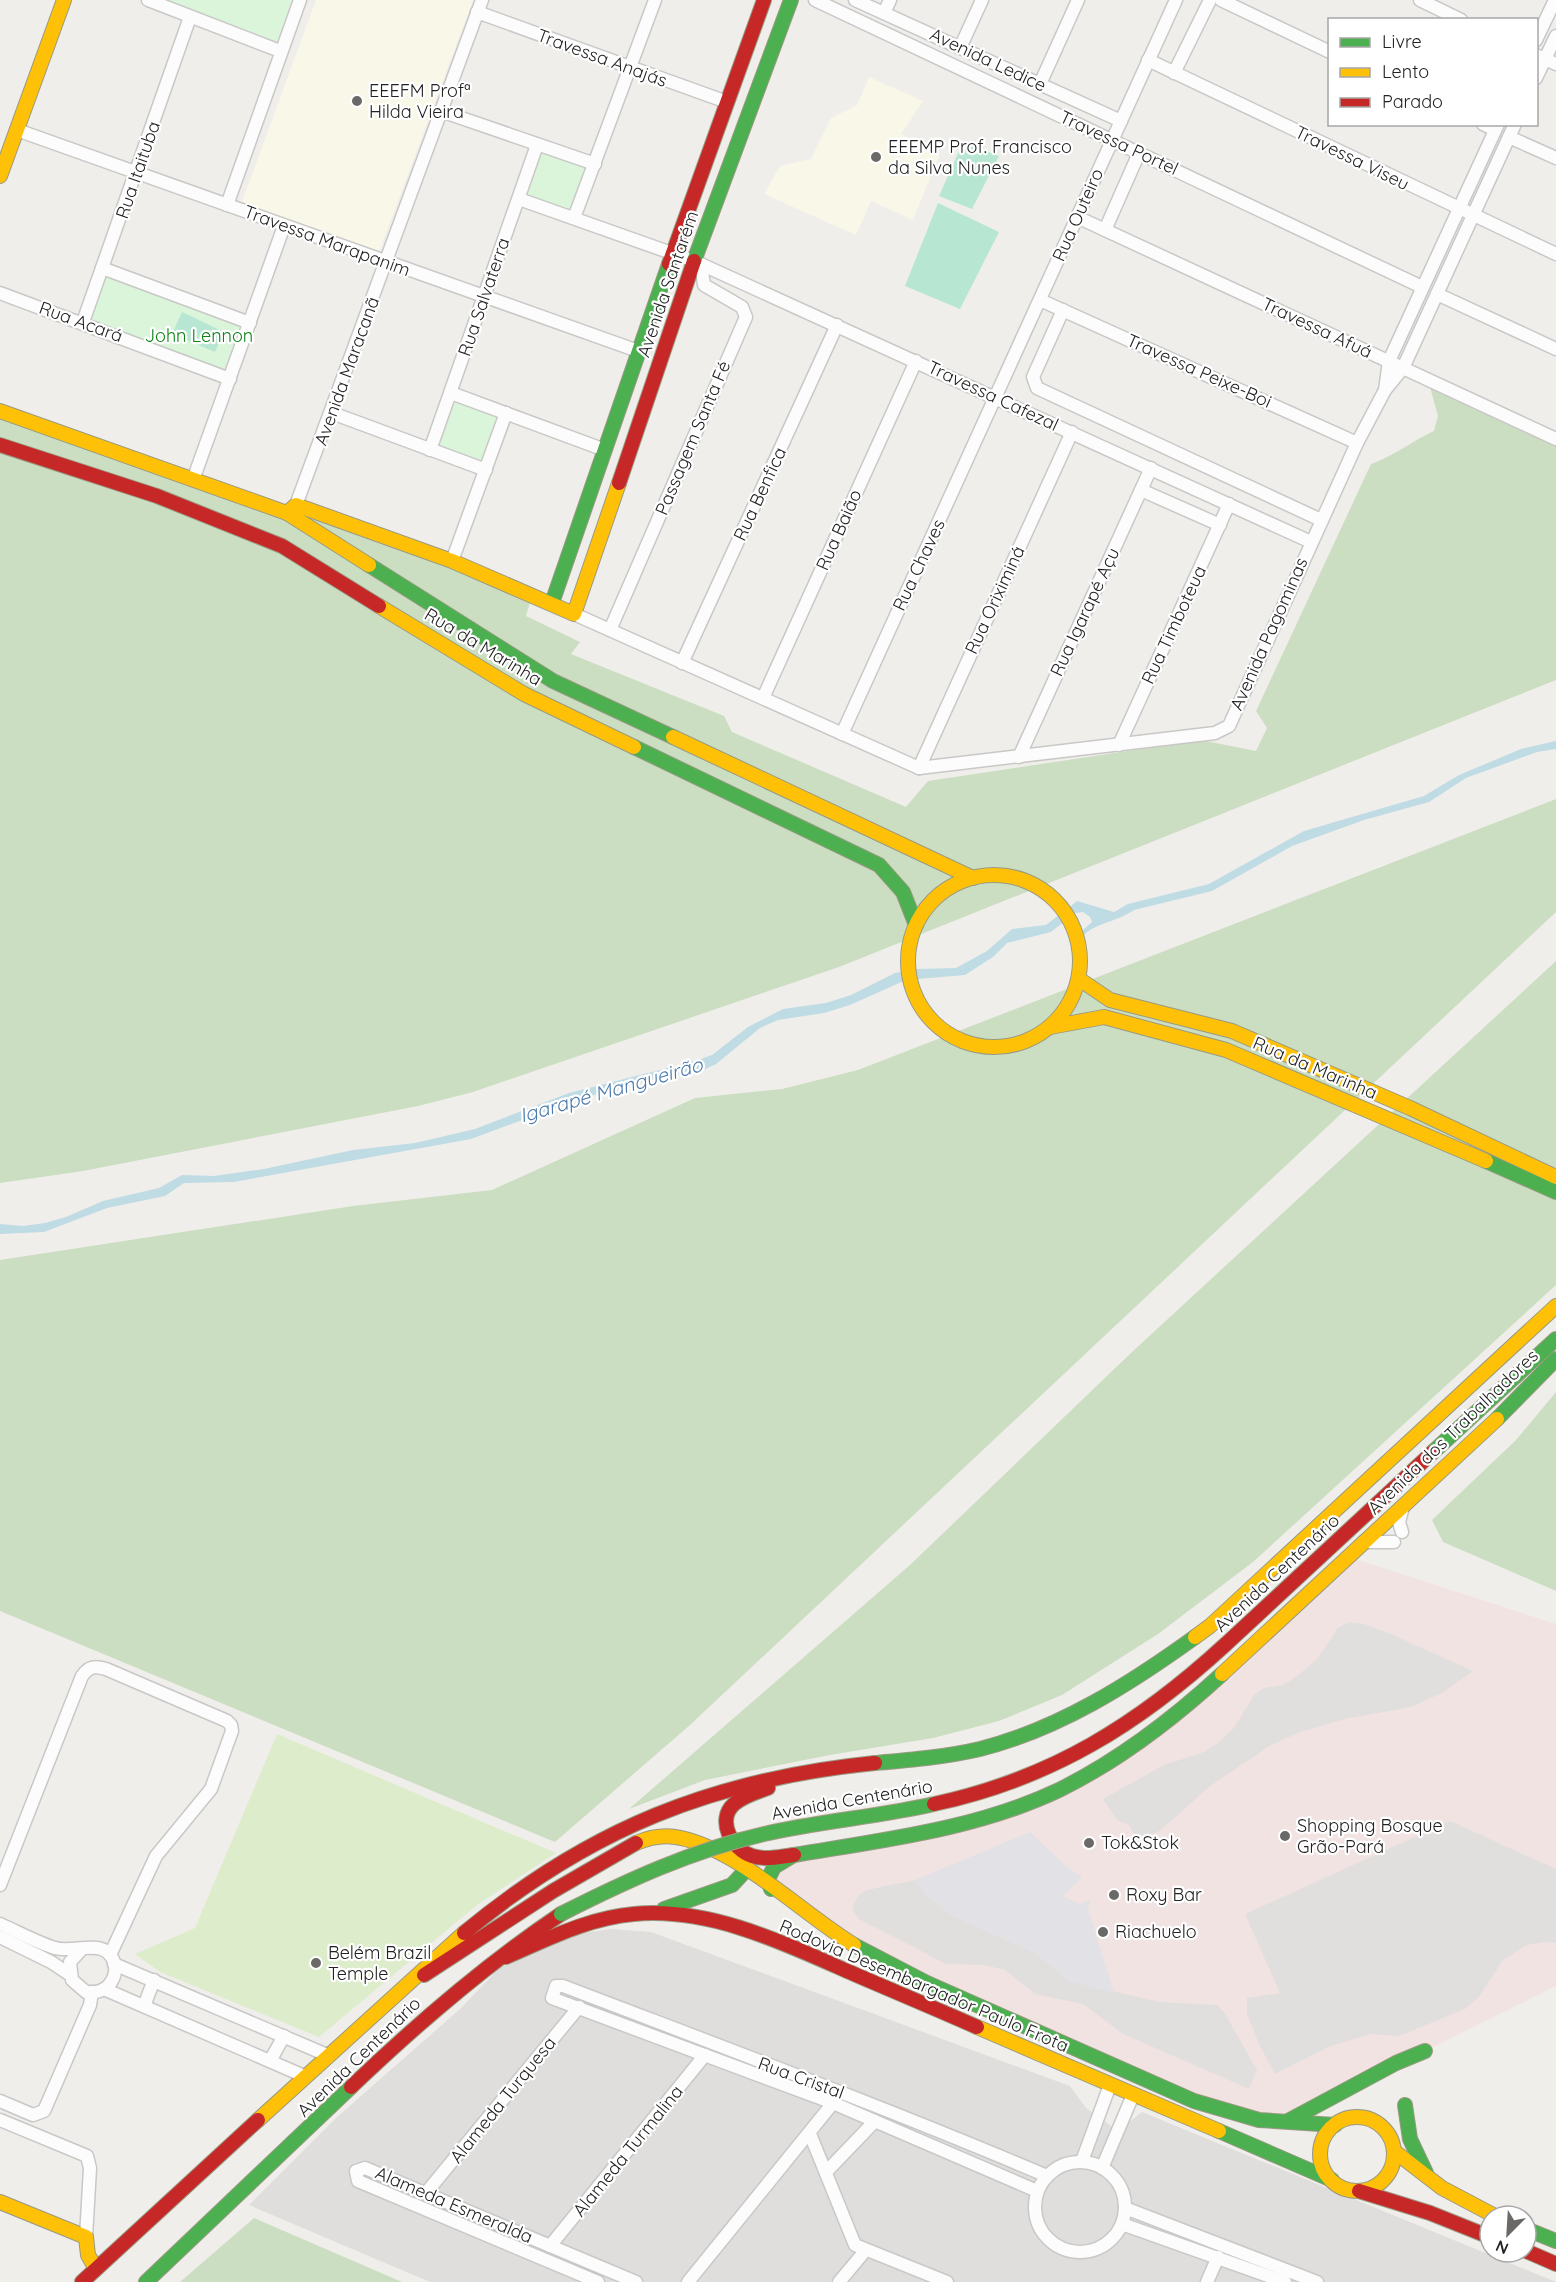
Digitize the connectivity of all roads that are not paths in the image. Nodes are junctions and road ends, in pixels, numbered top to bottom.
1 (64, 0) edge
2 (148, 0) edge
3 (300, 0) edge
4 (655, 0) edge
5 (764, 0) edge
6 (791, 0) edge
7 (816, 0) edge
8 (855, 0) edge
9 (890, 0) edge
10 (982, 0) edge
11 (1078, 0) edge
12 (1176, 0) edge
13 (1210, 0) edge
14 (1221, 0) edge
15 (1420, 0) edge
16 (1555, 0) edge
17 (480, 6) edge
18 (884, 13) junction
19 (190, 17) junction
20 (1457, 18) edge
21 (1538, 36) edge
22 (1556, 36) edge
23 (960, 48) junction
24 (280, 51) junction
25 (1328, 51) edge
26 (1546, 59) edge
27 (1148, 60) junction
28 (630, 69) junction
29 (1174, 73) junction
30 (1538, 74) edge
31 (1040, 84) junction
32 (727, 102) junction
33 (441, 111) junction
34 (1121, 121) junction
35 (1514, 126) edge
36 (1496, 127) edge
37 (16, 130) junction
38 (1509, 137) junction
39 (1112, 140) junction
40 (537, 145) junction
41 (1139, 153) junction
42 (1556, 158) edge
43 (595, 164) junction
44 (1, 170) edge
45 (138, 172) junction
46 (519, 199) junction
47 (227, 205) junction
48 (1459, 209) junction
49 (1473, 216) junction
50 (1077, 217) junction
51 (574, 218) junction
52 (284, 226) junction
53 (1105, 230) junction
54 (673, 254) junction
55 (1556, 254) edge
56 (387, 262) junction
57 (697, 262) junction
58 (102, 268) junction
59 (1422, 287) junction
60 (0, 293) edge
61 (1437, 294) junction
62 (484, 297) junction
63 (1040, 300) junction
64 (1063, 310) junction
65 (83, 322) junction
66 (250, 323) junction
67 (837, 324) junction
68 (1556, 349) edge
69 (638, 351) junction
70 (916, 361) junction
71 (1389, 361) junction
72 (1403, 368) junction
73 (230, 379) junction
74 (1385, 390) junction
75 (451, 393) junction
76 (996, 397) junction
77 (0, 411) edge
78 (332, 412) junction
79 (506, 412) junction
80 (1072, 432) junction
81 (1556, 438) edge
82 (1357, 443) junction
83 (0, 445) edge
84 (430, 450) junction
85 (605, 450) junction
86 (1151, 468) junction
87 (486, 470) junction
88 (193, 480) junction
89 (1141, 489) junction
90 (1229, 504) junction
91 (292, 509) junction
92 (1321, 520) junction
93 (1220, 525) junction
94 (1311, 542) junction
95 (452, 561) junction
96 (563, 571) junction
97 (585, 581) junction
98 (552, 603) junction
99 (574, 614) junction
100 (610, 630) junction
101 (682, 663) junction
102 (762, 698) junction
103 (842, 734) junction
104 (1119, 745) junction
105 (1019, 757) junction
106 (919, 768) junction
107 (973, 878) junction
108 (916, 925) junction
109 (1079, 979) junction
110 (1050, 1027) junction
111 (1556, 1177) edge
112 (1556, 1192) edge
113 (1556, 1306) edge
114 (1556, 1340) edge
115 (1556, 1359) edge
116 (1403, 1507) junction
117 (1363, 1542) junction
118 (824, 1769) junction
119 (677, 1836) joint
120 (795, 1856) junction
121 (745, 1870) junction
122 (0, 1885) edge
123 (771, 1889) junction
124 (660, 1911) junction
125 (0, 1924) edge
126 (0, 1937) edge
127 (82, 1949) junction
128 (112, 1959) junction
129 (492, 1963) junction
130 (69, 1974) junction
131 (154, 1980) junction
132 (98, 1991) junction
133 (395, 1995) junction
134 (144, 2006) junction
135 (579, 2007) junction
136 (644, 2018) junction
137 (638, 2030) junction
138 (284, 2036) junction
139 (1075, 2048) junction
140 (1425, 2051) dead end
141 (327, 2055) junction
142 (705, 2055) junction
143 (1042, 2057) junction
144 (270, 2061) junction
145 (764, 2072) junction
146 (304, 2076) junction
147 (1110, 2085) junction
148 (1133, 2095) junction
149 (0, 2101) edge
150 (833, 2103) junction
151 (1406, 2104) dead end
152 (0, 2120) edge
153 (914, 2120) junction
154 (875, 2121) junction
155 (1288, 2121) junction
156 (1335, 2124) junction
157 (810, 2134) junction
158 (906, 2134) junction
159 (1394, 2151) junction
160 (1082, 2162) junction
161 (1102, 2168) junction
162 (826, 2171) junction
163 (1047, 2176) junction
164 (1332, 2180) junction
165 (1430, 2182) junction
166 (1037, 2191) junction
167 (1359, 2191) junction
168 (426, 2193) junction
169 (1, 2204) edge
170 (1125, 2208) junction
171 (1478, 2209) edge
172 (486, 2218) junction
173 (1122, 2224) junction
174 (476, 2230) junction
175 (1478, 2231) edge
176 (1538, 2234) edge
177 (86, 2237) junction
178 (1556, 2241) edge
179 (550, 2246) junction
180 (864, 2251) junction
181 (1538, 2256) edge
182 (1218, 2257) junction
183 (1556, 2264) edge
184 (96, 2269) junction
185 (608, 2270) junction
186 (1285, 2278) edge
187 (82, 2282) edge
188 (146, 2282) edge
189 (598, 2282) edge
190 (636, 2282) edge
191 (688, 2282) edge
192 (839, 2282) edge
193 (947, 2282) edge
194 (1207, 2282) edge
195 (1317, 2282) edge

1 - 37 main road
2 - 19 street
3 - 24 street
4 - 28 street
5 - 32 main road, Avenida Santarém
6 - 57 main road, Avenida Santarém
7 - 39 street, Travessa Portel
8 - 18 street, Avenida Ledice
9 - 18 street
10 - 23 street
11 - 31 street
12 - 27 street, Rua Outeiro
13 - 29 street
14 - 25 street
15 - 20 street
16 - 21 street
17 - 28 street, Travessa Anajás
17 - 33 street, Avenida Maracanã
18 - 23 street, Avenida Ledice
19 - 24 street
19 - 45 street, Rua Itaituba
22 - 26 street
23 - 31 street, Avenida Ledice
24 - 47 street
26 - 30 street
27 - 29 street, Travessa Viseu
27 - 34 street, Rua Outeiro
28 - 32 street, Travessa Anajás
28 - 43 street
29 - 48 street, Travessa Viseu
31 - 34 street, Avenida Ledice
32 - 54 main road, Avenida Santarém
33 - 40 street
33 - 56 street, Avenida Maracanã
34 - 39 street, Rua Outeiro
35 - 38 street, Avenida Pagominas
36 - 48 street, Avenida Pagominas
37 - 44 main road
37 - 45 street, Travessa Marapanim
38 - 42 street
38 - 49 street, Avenida Pagominas
39 - 41 street, Travessa Portel
39 - 50 street, Rua Outeiro
40 - 43 street
40 - 46 street, Rua Salvaterra
41 - 53 street
41 - 59 street, Travessa Portel
43 - 51 street
45 - 47 street, Travessa Marapanim
45 - 58 street, Rua Itaituba
46 - 51 street, Travessa Cafezal
46 - 62 street, Rua Salvaterra
47 - 52 street, Travessa Marapanim
48 - 49 street, Travessa Viseu
48 - 59 street, Avenida Pagominas
49 - 55 street, Travessa Viseu
49 - 61 street, Avenida Pagominas
50 - 53 street, Travessa Afuá
50 - 63 street, Rua Outeiro
51 - 54 street, Travessa Cafezal
52 - 56 street, Travessa Marapanim
52 - 66 street
53 - 71 street, Travessa Afuá
54 - 57 street, Travessa Cafezal
54 - 69 main road, Avenida Santarém
56 - 62 street, Travessa Marapanim
56 - 78 street, Avenida Maracanã
57 - 67 street, Travessa Cafezal
57 - 97 main road, Avenida Santarém
57 - 100 street, Passagem Santa Fé
58 - 65 street, Rua Itaituba
58 - 66 street
59 - 71 street, Avenida Pagominas
60 - 65 street, Rua Acará
61 - 68 street
61 - 72 street, Avenida Pagominas
62 - 69 street, Travessa Marapanim
62 - 75 street, Rua Salvaterra
63 - 64 street, Travessa Peixe-Boi
63 - 76 street, Rua Outeiro
64 - 82 street, Travessa Peixe-Boi
64 - 92 street, Travessa Cafezal
65 - 73 street, Rua Acará
66 - 73 street
67 - 70 street, Travessa Cafezal
67 - 101 street, Rua Benfica
69 - 85 main road, Avenida Santarém
70 - 76 street, Travessa Cafezal
70 - 102 street, Rua Baião
71 - 72 street, Travessa Afuá
71 - 74 street, Avenida Pagominas
72 - 74 street, Avenida Pagominas
72 - 81 street, Travessa Afuá
73 - 88 street
74 - 82 street, Avenida Pagominas
75 - 79 street
75 - 84 street, Rua Salvaterra
76 - 80 street, Travessa Cafezal
76 - 103 street, Rua Chaves
77 - 88 main road, Rua da Marinha
78 - 84 street
78 - 91 street, Avenida Maracanã
79 - 85 street
79 - 87 street
80 - 86 street, Travessa Cafezal
80 - 106 street, Rua Oriximiná
82 - 92 street, Avenida Pagominas
83 - 108 main road, Rua da Marinha
84 - 87 street
85 - 96 main road, Avenida Santarém
86 - 89 street, Rua Igarapé Açu
86 - 90 street, Travessa Cafezal
87 - 95 street
88 - 91 main road, Rua da Marinha
89 - 93 street
89 - 105 street, Rua Igarapé Açu
90 - 93 street, Rua Timboteua
90 - 94 street, Travessa Cafezal
91 - 95 main road, Rua da Marinha
91 - 107 main road, Rua da Marinha
92 - 94 street, Avenida Pagominas
93 - 104 street, Rua Timboteua
94 - 104 street, Avenida Pagominas
95 - 98 main road, Rua da Marinha
96 - 97 main road
96 - 98 main road, Avenida Santarém
97 - 99 main road, Avenida Santarém
98 - 99 main road, Rua da Marinha
99 - 100 street, Rua da Marinha
100 - 101 street, Rua da Marinha
101 - 102 street, Rua da Marinha
102 - 103 street, Rua da Marinha
103 - 106 street, Rua da Marinha
104 - 105 street, Avenida Pagominas
105 - 106 street, Avenida Pagominas
107 - 108 main road
107 - 109 main road
108 - 110 main road
109 - 110 main road
109 - 111 main road, Rua da Marinha
110 - 112 main road, Rua da Marinha
113 - 118 main road, Avenida Centenário
114 - 129 main road, Avenida Centenário, bridge
115 - 116 main road, Avenida dos Trabalhadores
116 - 117 main road, Avenida dos Trabalhadores
116 - 117 street
117 - 120 main road, Avenida dos Trabalhadores
118 - 120 main road, Avenida dos Trabalhadores
118 - 133 main road, Avenida Centenário
119 - 121 main road, Rodovia Desembargador Paulo Frota
119 - 133 main road, Avenida Centenário
120 - 123 main road
121 - 123 main road, Rodovia Desembargador Paulo Frota
121 - 124 main road
122 - 128 street
123 - 139 main road, Rodovia Desembargador Paulo Frota
124 - 129 main road, Rodovia Desembargador Paulo Frota
124 - 143 main road, Rodovia Desembargador Paulo Frota
125 - 127 street
126 - 130 street
127 - 128 street
127 - 130 street
128 - 131 street
128 - 132 street
129 - 188 main road, Avenida Centenário
130 - 132 street
131 - 134 street
131 - 138 street
132 - 134 street
132 - 149 street
133 - 141 main road, Avenida Centenário
134 - 144 street
135 - 136 street, Rua Cristal
135 - 137 street, Rua Cristal
135 - 168 street, Alameda Turquesa
136 - 137 street
136 - 145 street, Rua Cristal
137 - 142 street, Rua Cristal
138 - 141 street
138 - 144 street
139 - 143 main road
139 - 155 main road, Rodovia Desembargador Paulo Frota
140 - 155 main road
141 - 146 main road, Avenida Centenário
142 - 145 street, Rua Cristal
142 - 179 street, Alameda Turmalina
143 - 147 main road, Rodovia Desembargador Paulo Frota
144 - 146 street
145 - 150 street, Rua Cristal
145 - 153 street, Rua Cristal
146 - 184 main road, Avenida Centenário
147 - 148 main road, Rodovia Desembargador Paulo Frota
147 - 160 street
148 - 161 street
148 - 164 main road, Rodovia Desembargador Paulo Frota
150 - 154 street, Rua Cristal
150 - 157 street
151 - 165 main road
152 - 177 street
153 - 158 street
153 - 163 street, Rua Cristal
154 - 158 street, Rua Cristal
154 - 162 street
155 - 156 main road, Rodovia Desembargador Paulo Frota
156 - 159 main road
156 - 164 main road
157 - 162 street
157 - 191 street
158 - 166 street, Rua Cristal
159 - 165 main road
159 - 167 main road
160 - 161 street
160 - 163 street
161 - 170 street
162 - 180 street
163 - 166 street
164 - 167 main road
165 - 171 main road
166 - 173 street
167 - 175 main road
168 - 172 street, Alameda Esmeralda
168 - 174 street, Alameda Esmeralda
169 - 177 main road
170 - 173 street
170 - 186 street
172 - 174 street
172 - 179 street, Alameda Esmeralda
173 - 182 street
174 - 189 street, Alameda Esmeralda
176 - 178 main road
177 - 184 main road
179 - 185 street, Alameda Esmeralda
180 - 192 street
180 - 193 street
181 - 183 main road
182 - 186 street
182 - 194 street
184 - 187 main road, Avenida Centenário
185 - 189 street
185 - 190 street, Alameda Esmeralda
186 - 195 street

